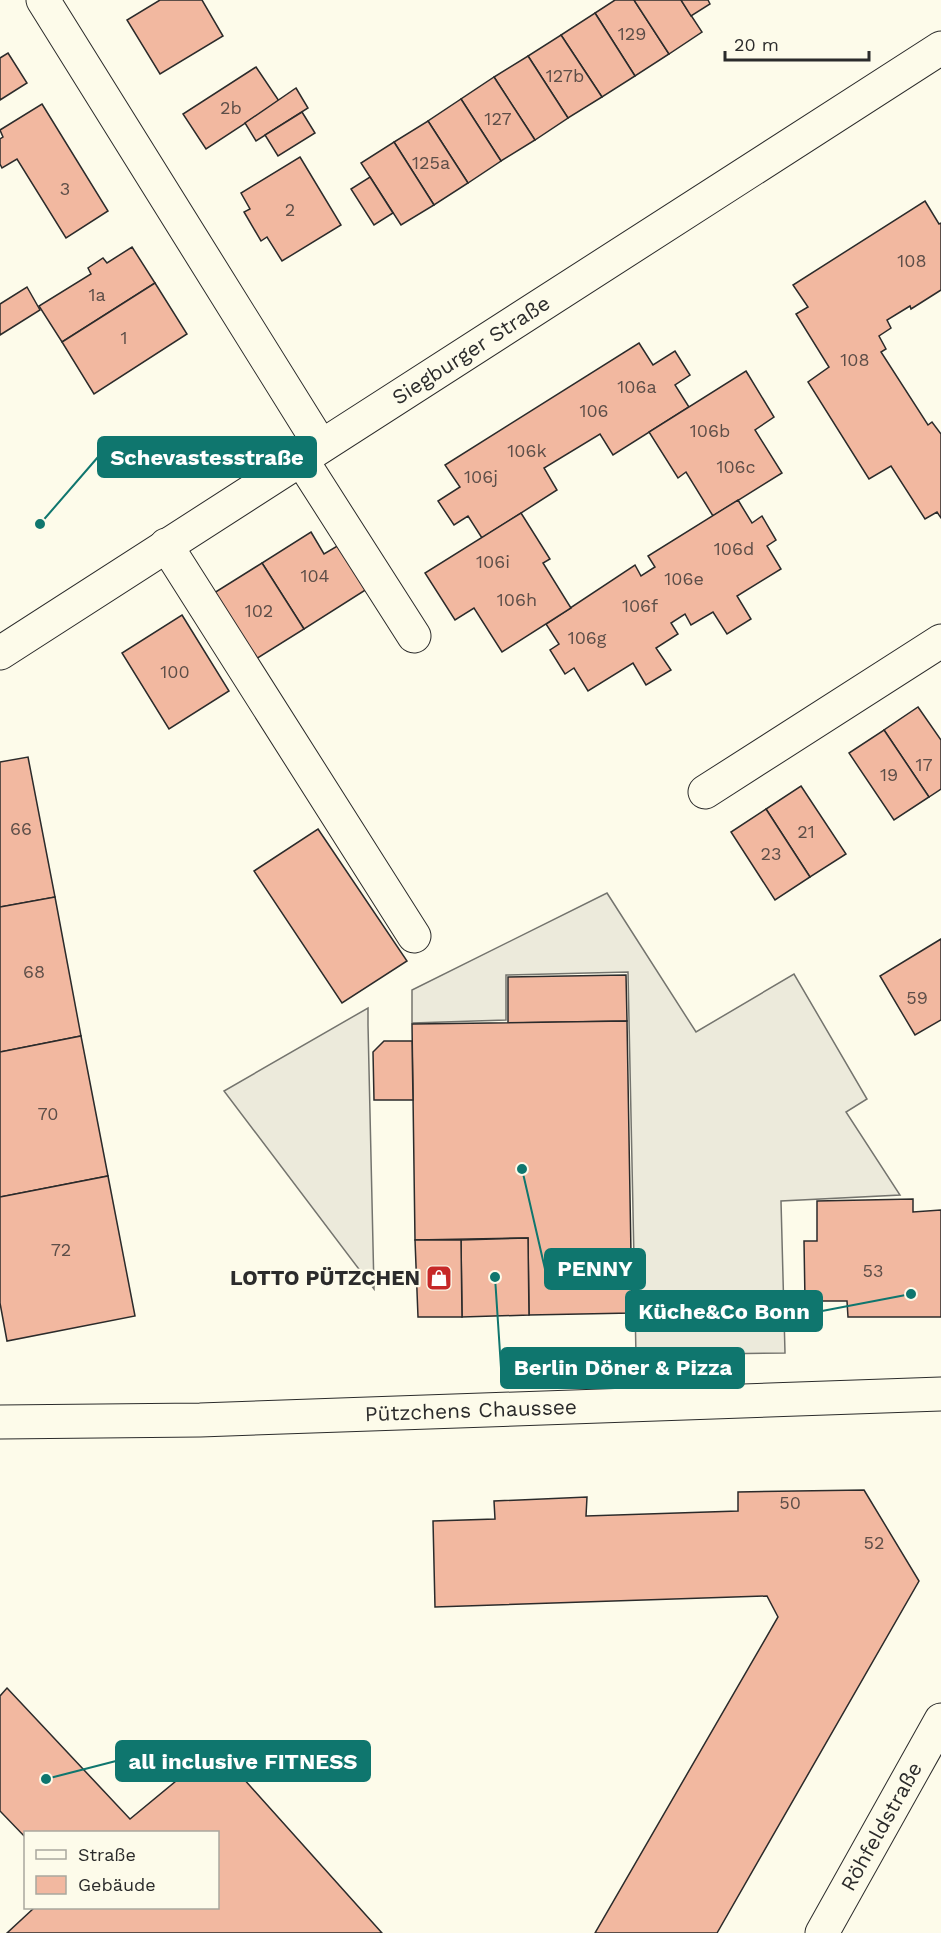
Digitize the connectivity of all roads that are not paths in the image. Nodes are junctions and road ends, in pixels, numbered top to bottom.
1 (44, 0) edge
2 (941, 48) edge
3 (311, 452) junction
4 (166, 545) junction
5 (414, 636) dead end
6 (941, 641) edge
7 (0, 653) edge
8 (705, 792) dead end
9 (414, 936) dead end
10 (941, 1394) edge
11 (0, 1422) edge
12 (941, 1720) edge
13 (822, 1933) edge

1 - 3 street
2 - 3 street, Siegburger Straße
3 - 4 street, Siegburger Straße
3 - 5 street
4 - 7 street, Siegburger Straße
4 - 9 street
6 - 8 street
10 - 11 street, Pützchens Chaussee
12 - 13 street, Röhfeldstraße

